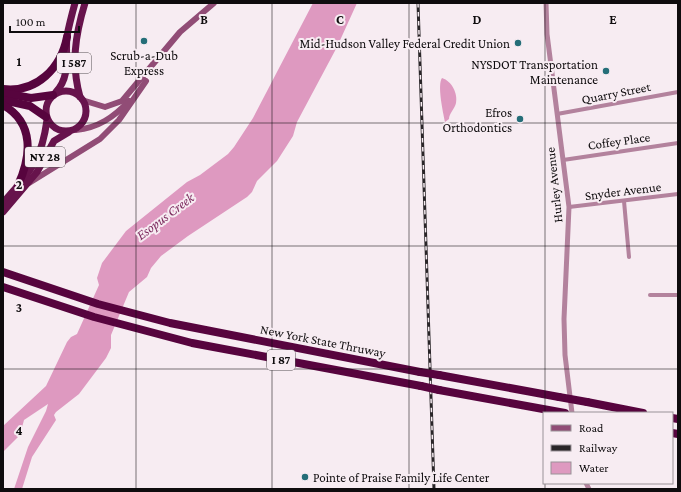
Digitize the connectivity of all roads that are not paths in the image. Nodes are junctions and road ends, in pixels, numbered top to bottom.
1 (75, 3) edge
2 (85, 3) edge
3 (214, 3) edge
4 (546, 3) edge
5 (67, 37) junction
6 (156, 62) junction
7 (146, 81) junction
8 (3, 89) edge
9 (678, 92) edge
10 (3, 93) edge
11 (54, 94) junction
12 (81, 98) junction
13 (3, 100) edge
14 (3, 105) edge
15 (557, 114) junction
16 (46, 118) junction
17 (74, 130) junction
18 (678, 143) edge
19 (563, 160) junction
20 (22, 185) junction
21 (678, 194) edge
22 (624, 201) junction
23 (3, 203) edge
24 (569, 207) junction
25 (3, 212) edge
26 (629, 257) dead end
27 (3, 272) edge
28 (3, 288) edge
29 (650, 295) dead end
30 (678, 295) edge
31 (563, 412) edge
32 (572, 412) edge
33 (639, 412) edge

1 - 5 highway, I 587
2 - 12 highway, I 587
3 - 6 main road
4 - 15 street, Hurley Avenue
5 - 8 highway
5 - 11 highway, I 587
6 - 7 main road
6 - 12 main road
7 - 17 main road
7 - 20 main road
9 - 15 street, Quarry Street
10 - 11 highway
11 - 12 highway
11 - 16 highway
12 - 17 highway
13 - 16 highway
14 - 20 highway
15 - 19 street, Hurley Avenue
16 - 17 highway
16 - 20 highway, NY 28
17 - 20 highway, NY 28
18 - 19 street, Coffey Place
19 - 24 street, Hurley Avenue
20 - 23 highway, NY 28
20 - 25 highway, NY 28
21 - 22 street, Snyder Avenue
22 - 24 street, Snyder Avenue
22 - 26 street
24 - 32 street, Hurley Avenue
27 - 33 highway, New York State Thruway / I 87, bridge
28 - 31 highway, New York State Thruway / I 87, bridge
29 - 30 street

